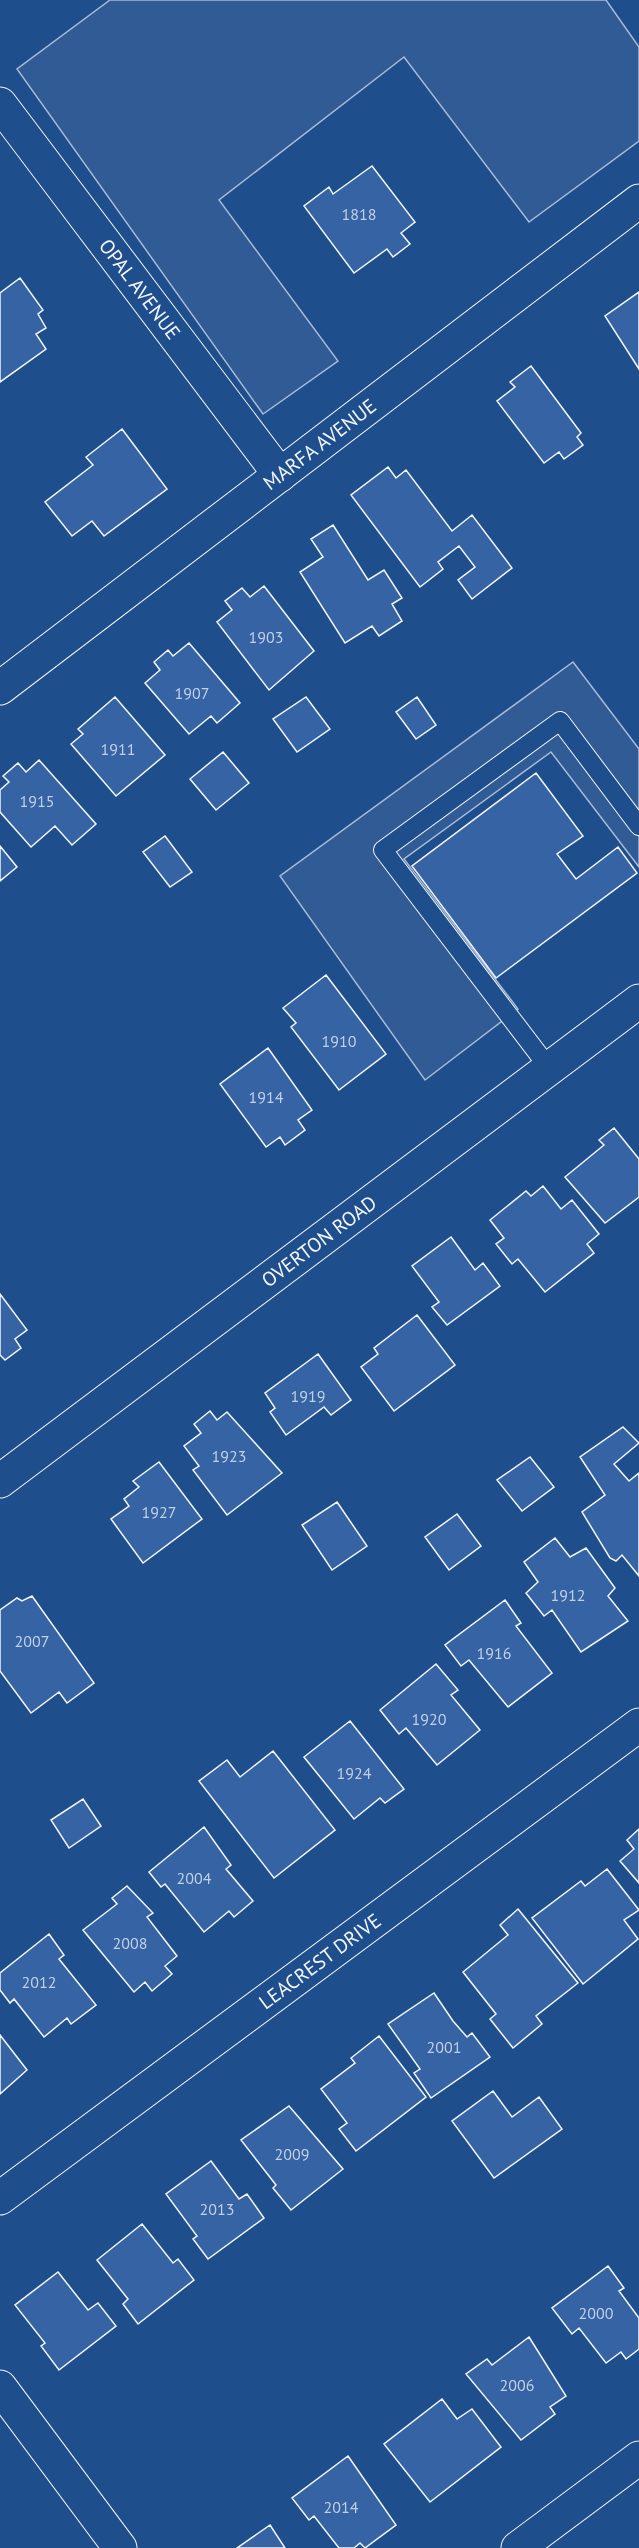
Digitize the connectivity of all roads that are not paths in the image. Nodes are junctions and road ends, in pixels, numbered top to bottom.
1 (0, 104) edge
2 (639, 201) edge
3 (280, 475) junction
4 (0, 688) edge
5 (639, 826) edge
6 (639, 1001) edge
7 (549, 1068) junction
8 (0, 1481) edge
9 (639, 1725) edge
10 (0, 2198) edge
11 (0, 2387) edge
12 (639, 2458) edge
13 (120, 2548) edge
14 (518, 2548) edge

1 - 3 street, OPAL AVENUE
2 - 3 street, MARFA AVENUE
3 - 4 street, MARFA AVENUE
5 - 7 lane
6 - 7 street, OVERTON ROAD
7 - 8 street, OVERTON ROAD
9 - 10 street, LEACREST DRIVE
11 - 13 street
12 - 14 street

